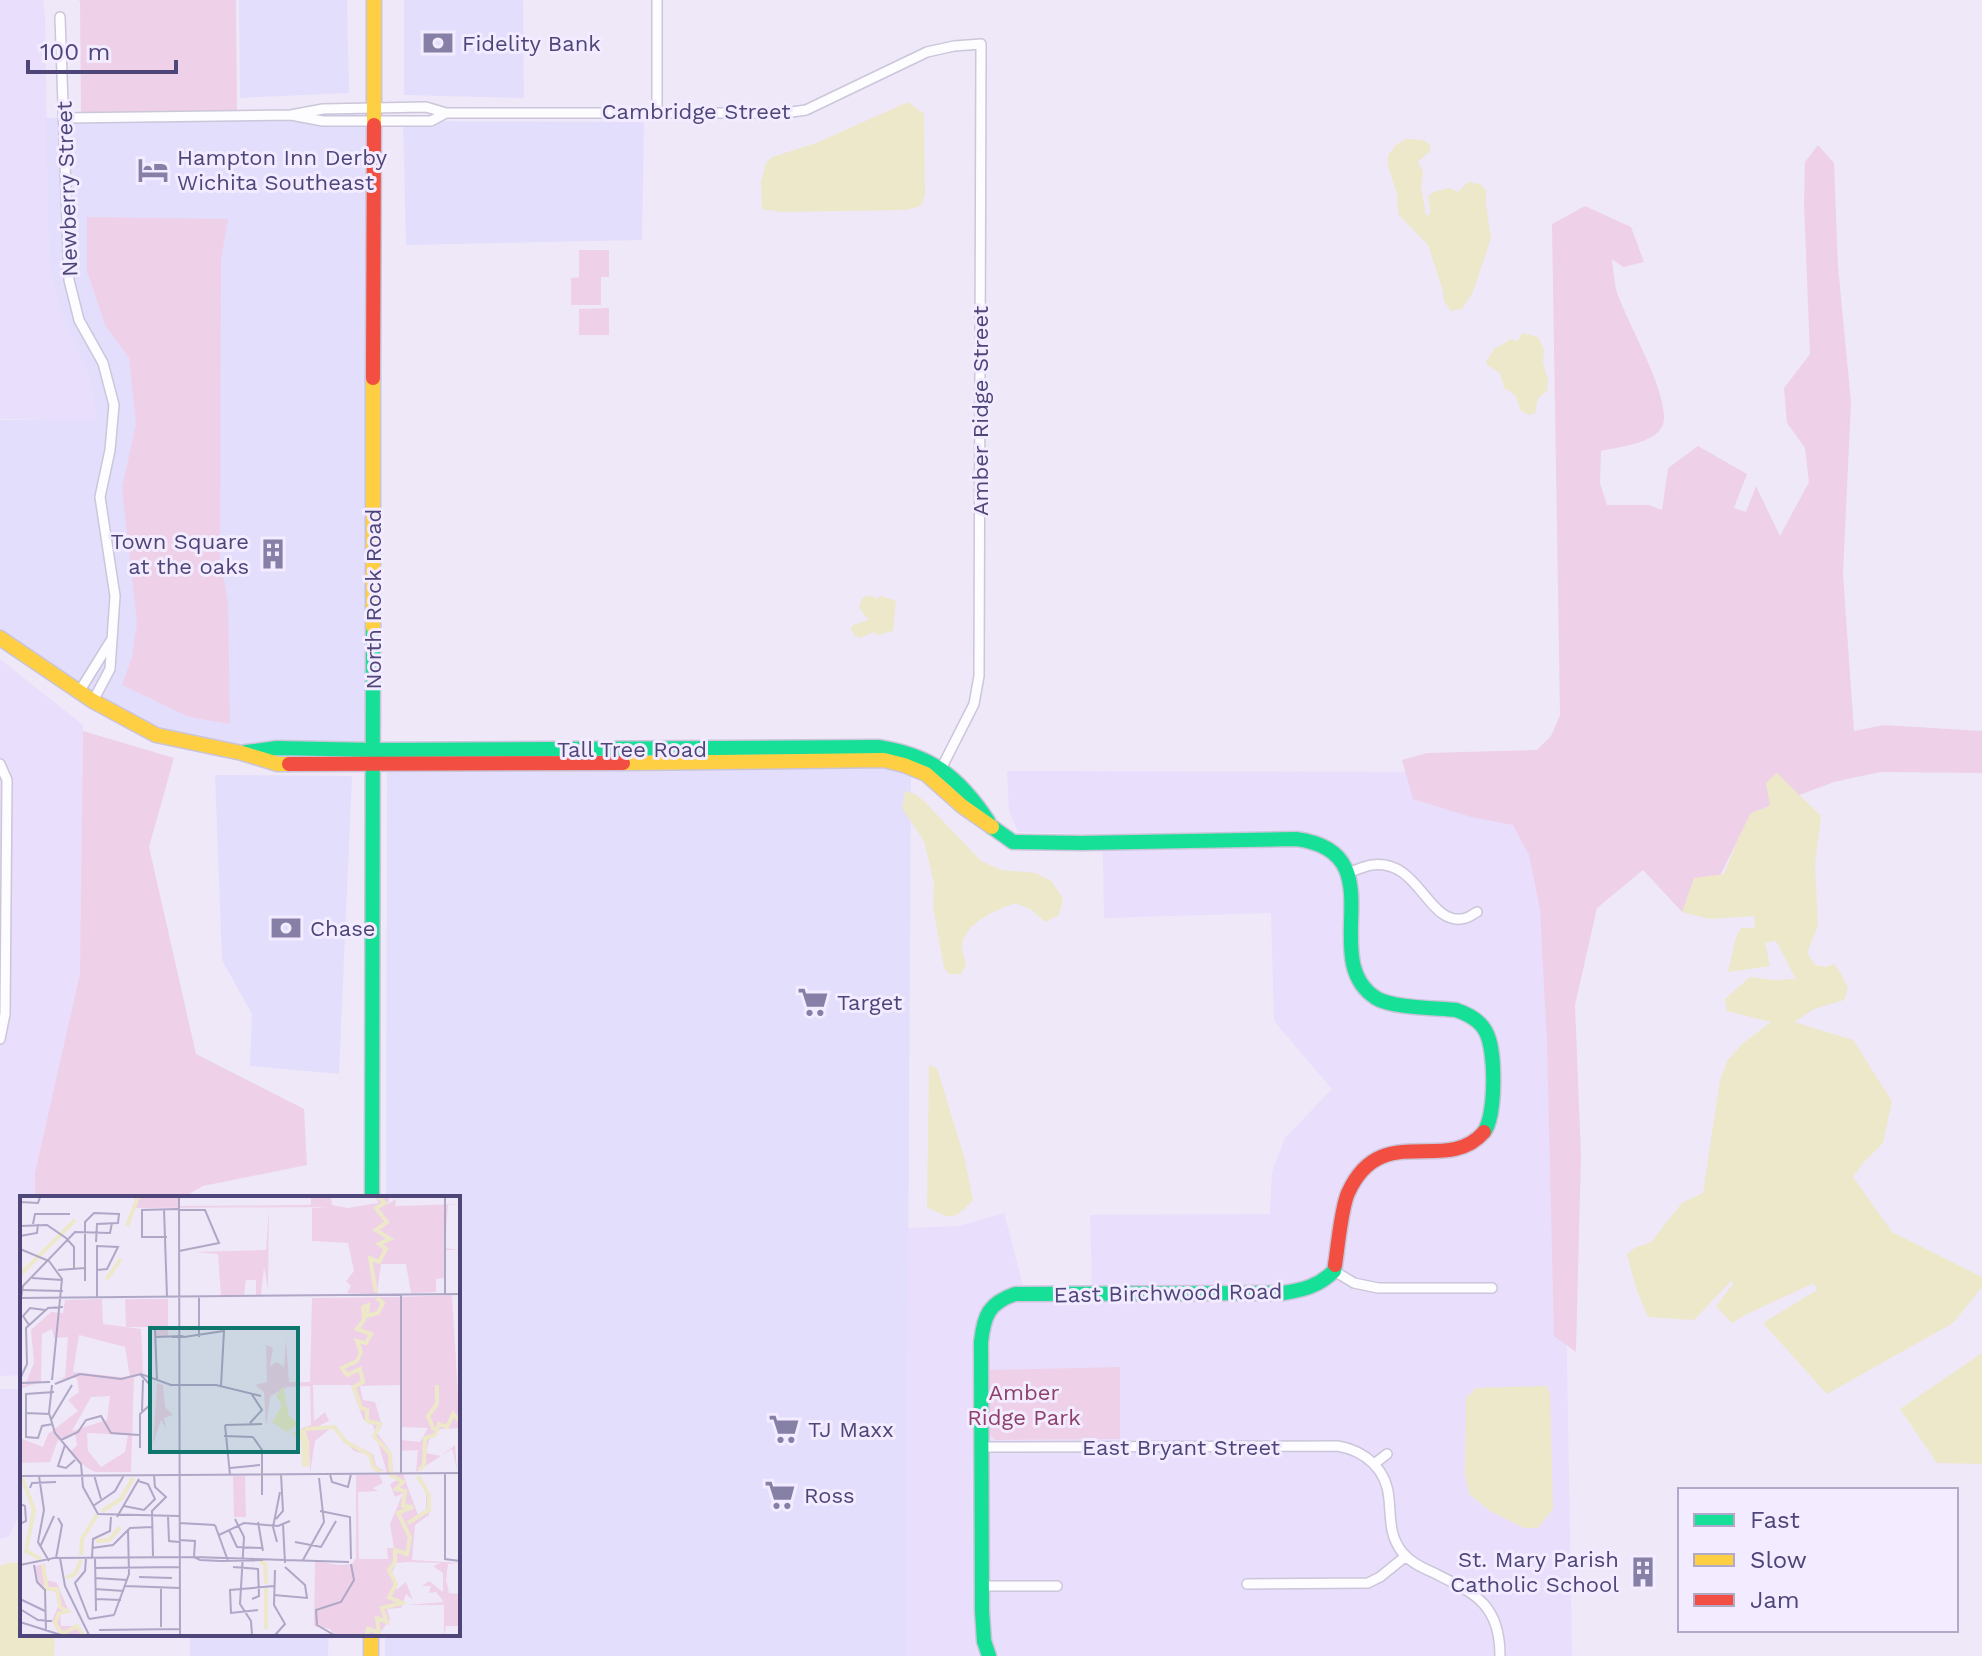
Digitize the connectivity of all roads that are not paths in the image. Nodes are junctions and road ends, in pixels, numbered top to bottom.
1 (374, 0) edge
2 (657, 0) edge
3 (60, 17) dead end
4 (981, 44) joint
5 (657, 112) junction
6 (374, 115) junction
7 (64, 118) junction
8 (0, 638) edge
9 (112, 639) junction
10 (79, 692) junction
11 (93, 701) junction
12 (373, 756) junction
13 (0, 764) edge
14 (941, 769) junction
15 (991, 827) junction
16 (1348, 873) junction
17 (1477, 912) dead end
18 (0, 1039) edge
19 (372, 1196) edge
20 (1334, 1271) junction
21 (1492, 1288) dead end
22 (982, 1447) junction
23 (1387, 1454) dead end
24 (1374, 1464) junction
25 (1406, 1556) junction
26 (1247, 1584) dead end
27 (982, 1586) junction
28 (1057, 1586) dead end
29 (989, 1656) edge
30 (1500, 1656) edge

1 - 6 street, North Rock Road
2 - 5 street
3 - 7 street, Newberry Street
4 - 5 street, Cambridge Street
4 - 14 street, Amber Ridge Street
5 - 6 street, Cambridge Street
6 - 7 street, Cambridge Street
6 - 12 street, North Rock Road
7 - 9 street, Newberry Street
8 - 10 street, Tall Tree Road
9 - 10 street, Newberry Street
9 - 11 street, Newberry Street
10 - 11 street, Tall Tree Road
11 - 12 street, Tall Tree Road
12 - 14 street, Tall Tree Road
12 - 15 street, Tall Tree Road
12 - 19 street, North Rock Road
13 - 18 street
14 - 15 street, Tall Tree Road
15 - 16 street, Tall Tree Road
16 - 17 street
16 - 20 street
20 - 21 street
20 - 22 street, East Birchwood Road
22 - 24 street, East Bryant Street
22 - 27 street
23 - 24 street
24 - 25 street
25 - 26 street
25 - 30 street
27 - 28 street
27 - 29 street

